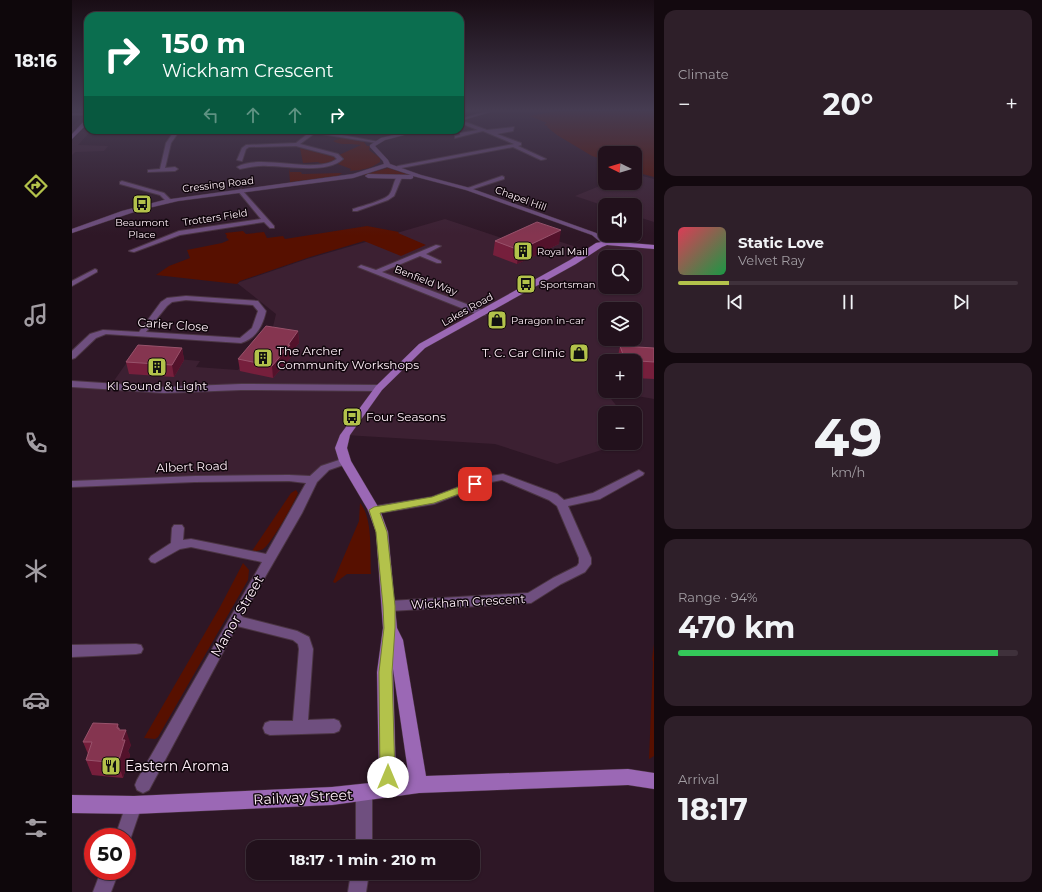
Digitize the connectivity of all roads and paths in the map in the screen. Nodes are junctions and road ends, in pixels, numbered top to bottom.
1 (166, 152) edge
2 (243, 152) edge
3 (323, 152) edge
4 (377, 152) edge
5 (480, 152) edge
6 (527, 152) edge
7 (543, 159) dead end
8 (240, 160) dead end
9 (387, 165) junction
10 (240, 167) dead end
11 (398, 168) junction
12 (175, 169) dead end
13 (162, 170) junction
14 (150, 171) dead end
15 (353, 176) junction
16 (399, 177) junction
17 (426, 178) junction
18 (502, 178) dead end
19 (122, 183) dead end
20 (468, 189) junction
21 (152, 191) junction
22 (241, 191) junction
23 (145, 193) dead end
24 (168, 200) junction
25 (355, 210) dead end
26 (265, 220) junction
27 (272, 227) dead end
28 (72, 231) edge
29 (607, 243) junction
30 (438, 246) dead end
31 (654, 247) edge
32 (132, 251) dead end
33 (421, 254) junction
34 (438, 262) dead end
35 (361, 267) dead end
36 (95, 271) dead end
37 (377, 272) junction
38 (72, 284) edge
39 (482, 313) junction
40 (141, 334) junction
41 (72, 356) edge
42 (72, 384) edge
43 (380, 388) junction
44 (346, 461) junction
45 (639, 473) dead end
46 (314, 480) junction
47 (72, 484) edge
48 (562, 504) junction
49 (374, 510) junction
50 (178, 528) dead end
51 (177, 545) junction
52 (156, 559) dead end
53 (270, 559) junction
54 (389, 606) junction
55 (234, 620) junction
56 (390, 628) junction
57 (136, 649) dead end
58 (72, 651) edge
59 (334, 726) dead end
60 (300, 727) junction
61 (270, 728) dead end
62 (654, 781) edge
63 (143, 785) dead end
64 (419, 785) junction
65 (388, 788) junction
66 (364, 793) junction
67 (72, 804) edge
68 (134, 805) junction
69 (126, 828) edge
70 (364, 840) edge
71 (107, 880) edge
72 (359, 880) edge
73 (102, 892) edge
74 (357, 892) edge

1 - 13 street
2 - 8 street
3 - 10 street
4 - 9 street
5 - 11 street
6 - 7 street
9 - 11 street, Chapel Hill
9 - 15 street, Cressing Road
11 - 17 street, Chapel Hill
12 - 13 street
13 - 14 street
15 - 16 street, Chapel Hill
15 - 22 street, Cressing Road
16 - 17 street, Chapel Hill
16 - 25 street
17 - 20 street, Chapel Hill
18 - 20 street
19 - 21 street
20 - 29 street, Chapel Hill
21 - 23 street
21 - 24 street
22 - 24 street, Cressing Road
22 - 26 street, Trotters Field
24 - 28 street, Cressing Road
26 - 27 street
26 - 32 street, Trotters Field
29 - 31 main road
29 - 39 main road, Lakes Road
30 - 33 street
33 - 34 street
33 - 37 street
35 - 37 street, Benfield Way
36 - 38 street
37 - 39 street, Benfield Way
39 - 43 main road, Lakes Road
40 - 40 street, Carier Close
40 - 41 street, Carier Close
42 - 43 street
43 - 44 main road, Lakes Road
44 - 46 street, Manor Street
44 - 49 main road
45 - 48 street
46 - 47 street, Albert Road
46 - 53 street, Manor Street
48 - 49 street
48 - 54 street, Wickham Crescent
49 - 54 main road
50 - 51 street
51 - 52 street
51 - 53 street
53 - 55 street, Manor Street
54 - 56 main road
55 - 60 street
55 - 63 street, Manor Street
56 - 64 main road
56 - 65 main road
57 - 58 street
59 - 60 street
60 - 61 street
62 - 64 main road, Railway Street
64 - 65 main road, Railway Street
65 - 66 main road, Railway Street
66 - 68 main road, Railway Street
66 - 70 street
67 - 68 main road, Railway Street
68 - 69 street
71 - 73 street
72 - 74 street

